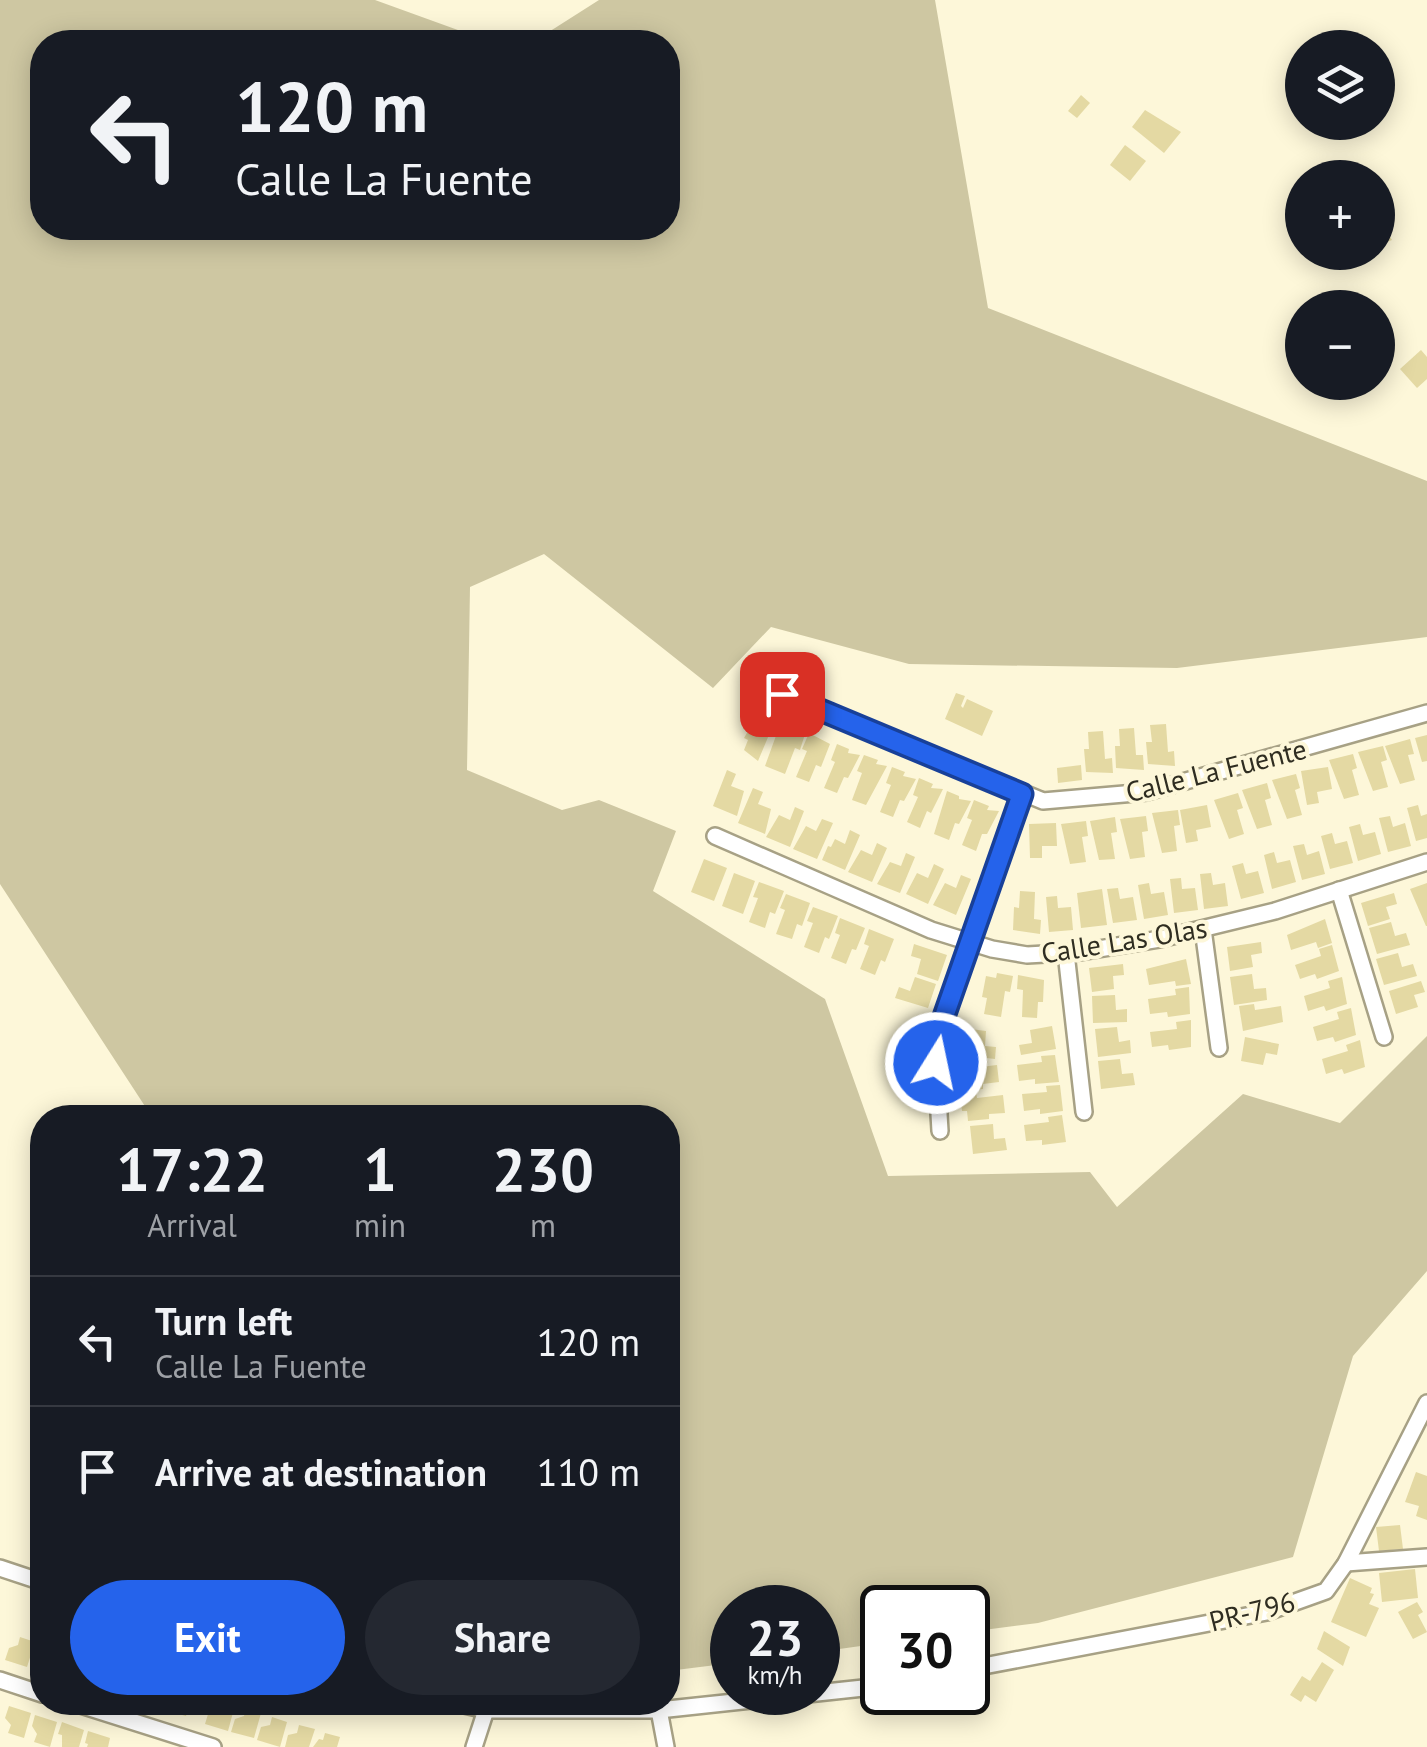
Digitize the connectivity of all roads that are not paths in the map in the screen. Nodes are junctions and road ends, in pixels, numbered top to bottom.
1 (782, 694) dead end
2 (1427, 714) edge
3 (1022, 794) junction
4 (715, 836) dead end
5 (1427, 862) edge
6 (1338, 890) junction
7 (1203, 929) junction
8 (971, 942) junction
9 (1066, 953) junction
10 (1384, 1037) dead end
11 (1218, 1048) dead end
12 (1084, 1112) dead end
13 (940, 1131) dead end
14 (1427, 1403) edge
15 (1427, 1557) edge
16 (1346, 1563) junction
17 (0, 1568) edge
18 (30, 1578) edge
19 (990, 1665) edge
20 (0, 1680) edge
21 (860, 1688) edge
22 (30, 1690) edge
23 (680, 1708) edge
24 (105, 1715) edge
25 (484, 1715) edge
26 (660, 1715) edge
27 (176, 1742) edge
28 (212, 1747) edge
29 (474, 1747) edge
30 (666, 1747) edge

1 - 3 street, Calle La Fuente
2 - 3 street, Calle La Fuente
3 - 8 street
4 - 8 street, Calle Las Olas
5 - 6 street, Calle Las Olas
6 - 7 street, Calle Las Olas
6 - 10 street
7 - 9 street, Calle Las Olas
7 - 11 street
8 - 9 street, Calle Las Olas
8 - 13 street
9 - 12 street
14 - 16 street, PR-796 / PR-796
15 - 16 street
16 - 19 street, PR-796 / PR-796
17 - 18 street
20 - 22 street
21 - 23 street
24 - 27 street
25 - 29 street
26 - 30 street
27 - 28 street

